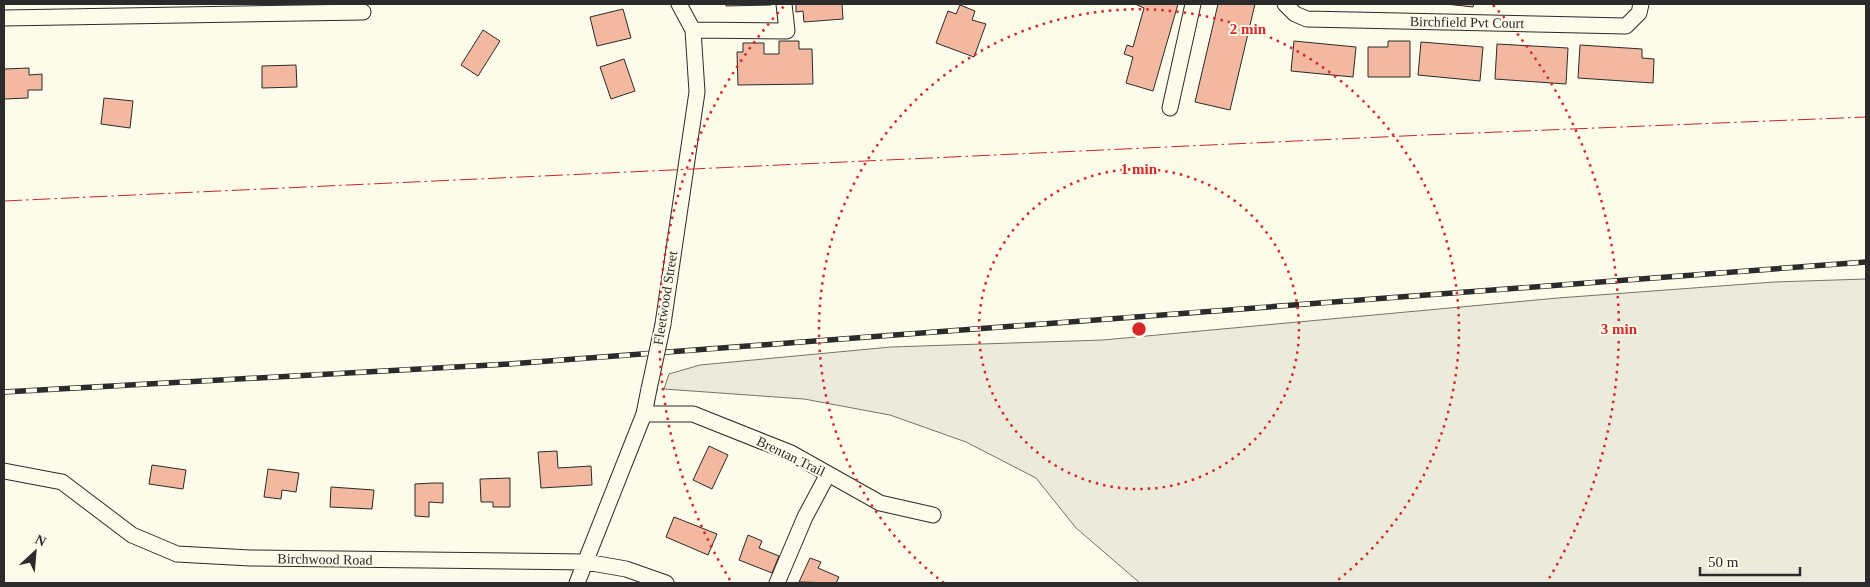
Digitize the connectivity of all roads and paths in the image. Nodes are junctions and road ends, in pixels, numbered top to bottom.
1 (679, 4) edge
2 (784, 4) edge
3 (1193, 4) edge
4 (1285, 4) edge
5 (1641, 4) edge
6 (363, 12) dead end
7 (4, 18) edge
8 (693, 30) junction
9 (1170, 108) dead end
10 (644, 414) junction
11 (4, 471) edge
12 (828, 474) junction
13 (933, 515) dead end
14 (586, 562) junction
15 (577, 583) edge
16 (666, 583) edge
17 (777, 583) edge

1 - 8 street, Fleetwood Street
2 - 8 street
3 - 9 street
4 - 5 street, Birchfield Pvt Court
6 - 7 street
8 - 10 street, Fleetwood Street, bridge
10 - 12 street, Brentan Trail
10 - 14 street, Fleetwood Street
11 - 14 street, Birchwood Road
12 - 13 street, Brentan Trail
12 - 17 street
14 - 15 street, Fleetwood Street
14 - 16 street, Birchwood Road

